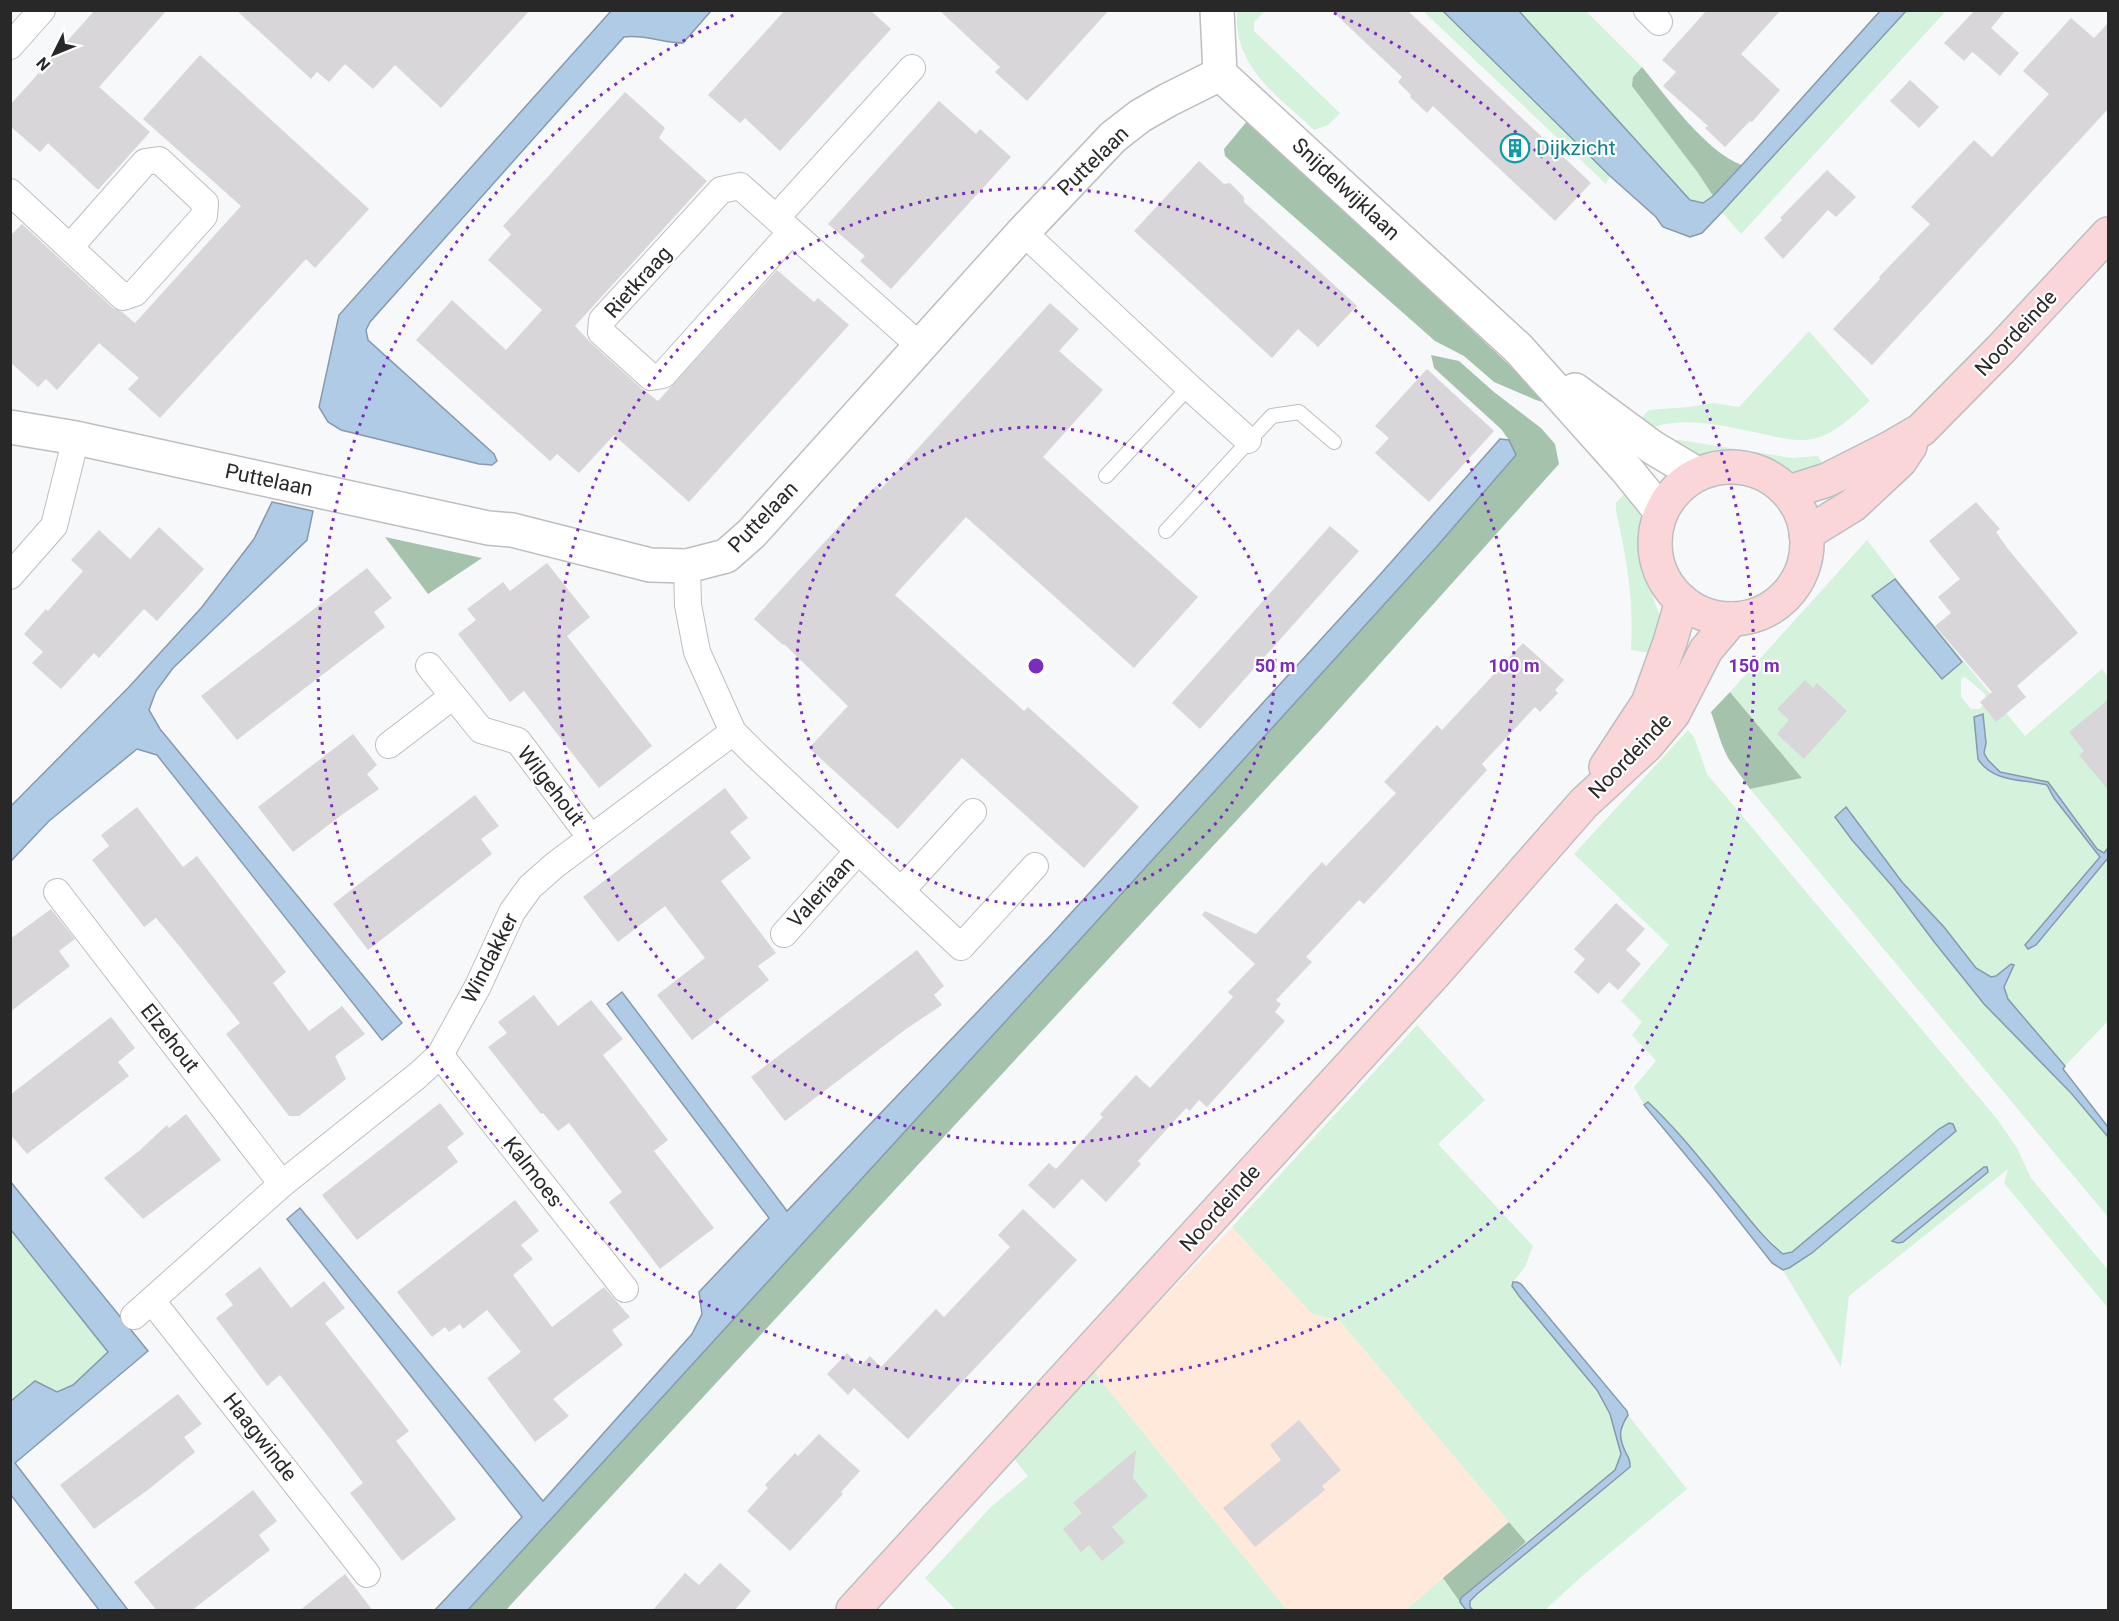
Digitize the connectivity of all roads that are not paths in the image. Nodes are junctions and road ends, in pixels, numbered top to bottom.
1 (42, 10) edge
2 (1216, 10) edge
3 (10, 46) edge
4 (912, 68) dead end
5 (1220, 74) junction
6 (10, 192) edge
7 (783, 225) junction
8 (1023, 232) junction
9 (2109, 234) edge
10 (69, 247) junction
11 (920, 346) junction
12 (1518, 348) junction
13 (1189, 387) junction
14 (10, 427) edge
15 (1921, 430) junction
16 (76, 438) junction
17 (1248, 440) junction
18 (1334, 442) dead end
19 (1697, 474) junction
20 (1106, 476) dead end
21 (1789, 492) junction
22 (1661, 512) junction
23 (1166, 531) dead end
24 (1806, 534) junction
25 (687, 566) junction
26 (10, 576) edge
27 (1682, 600) junction
28 (1732, 619) junction
29 (429, 666) dead end
30 (453, 696) junction
31 (733, 732) junction
32 (388, 745) dead end
33 (1584, 803) junction
34 (973, 812) dead end
35 (591, 838) junction
36 (858, 851) junction
37 (1035, 867) dead end
38 (902, 891) junction
39 (57, 892) dead end
40 (784, 934) dead end
41 (440, 1055) junction
42 (282, 1184) junction
43 (625, 1289) dead end
44 (143, 1309) joint
45 (367, 1574) dead end
46 (853, 1611) edge

1 - 3 street
2 - 5 street
4 - 7 street, Rietkraag
5 - 8 street, Puttelaan
5 - 12 street, Snijdelwijklaan
6 - 10 street
7 - 7 street, Rietkraag
7 - 11 street, Rietkraag
8 - 11 street, Puttelaan
8 - 13 street
9 - 15 main road, Noordeinde
10 - 10 street
11 - 25 street, Puttelaan
12 - 19 street, Snijdelwijklaan
12 - 22 street, Snijdelwijklaan
13 - 17 street
13 - 20 lane
14 - 16 street, Puttelaan
15 - 21 main road, Noordeinde
15 - 24 main road, Noordeinde
16 - 25 street, Puttelaan
16 - 26 street
17 - 18 lane
17 - 23 lane
19 - 21 main road
19 - 22 main road
21 - 24 main road
22 - 27 main road
24 - 28 main road
25 - 31 street
27 - 28 main road
27 - 33 main road, Noordeinde
28 - 33 main road, Noordeinde
29 - 30 street, Wilgehout
30 - 32 street
30 - 35 street, Wilgehout
31 - 35 street, Windakker
31 - 36 street
33 - 46 main road, Noordeinde
34 - 38 street
35 - 41 street, Windakker
36 - 38 street
36 - 40 street, Valeriaan
37 - 38 street
39 - 42 street, Elzehout
41 - 42 street, Windakker
41 - 43 street, Kalmoes
42 - 44 street, Windakker
44 - 45 street, Haagwinde

